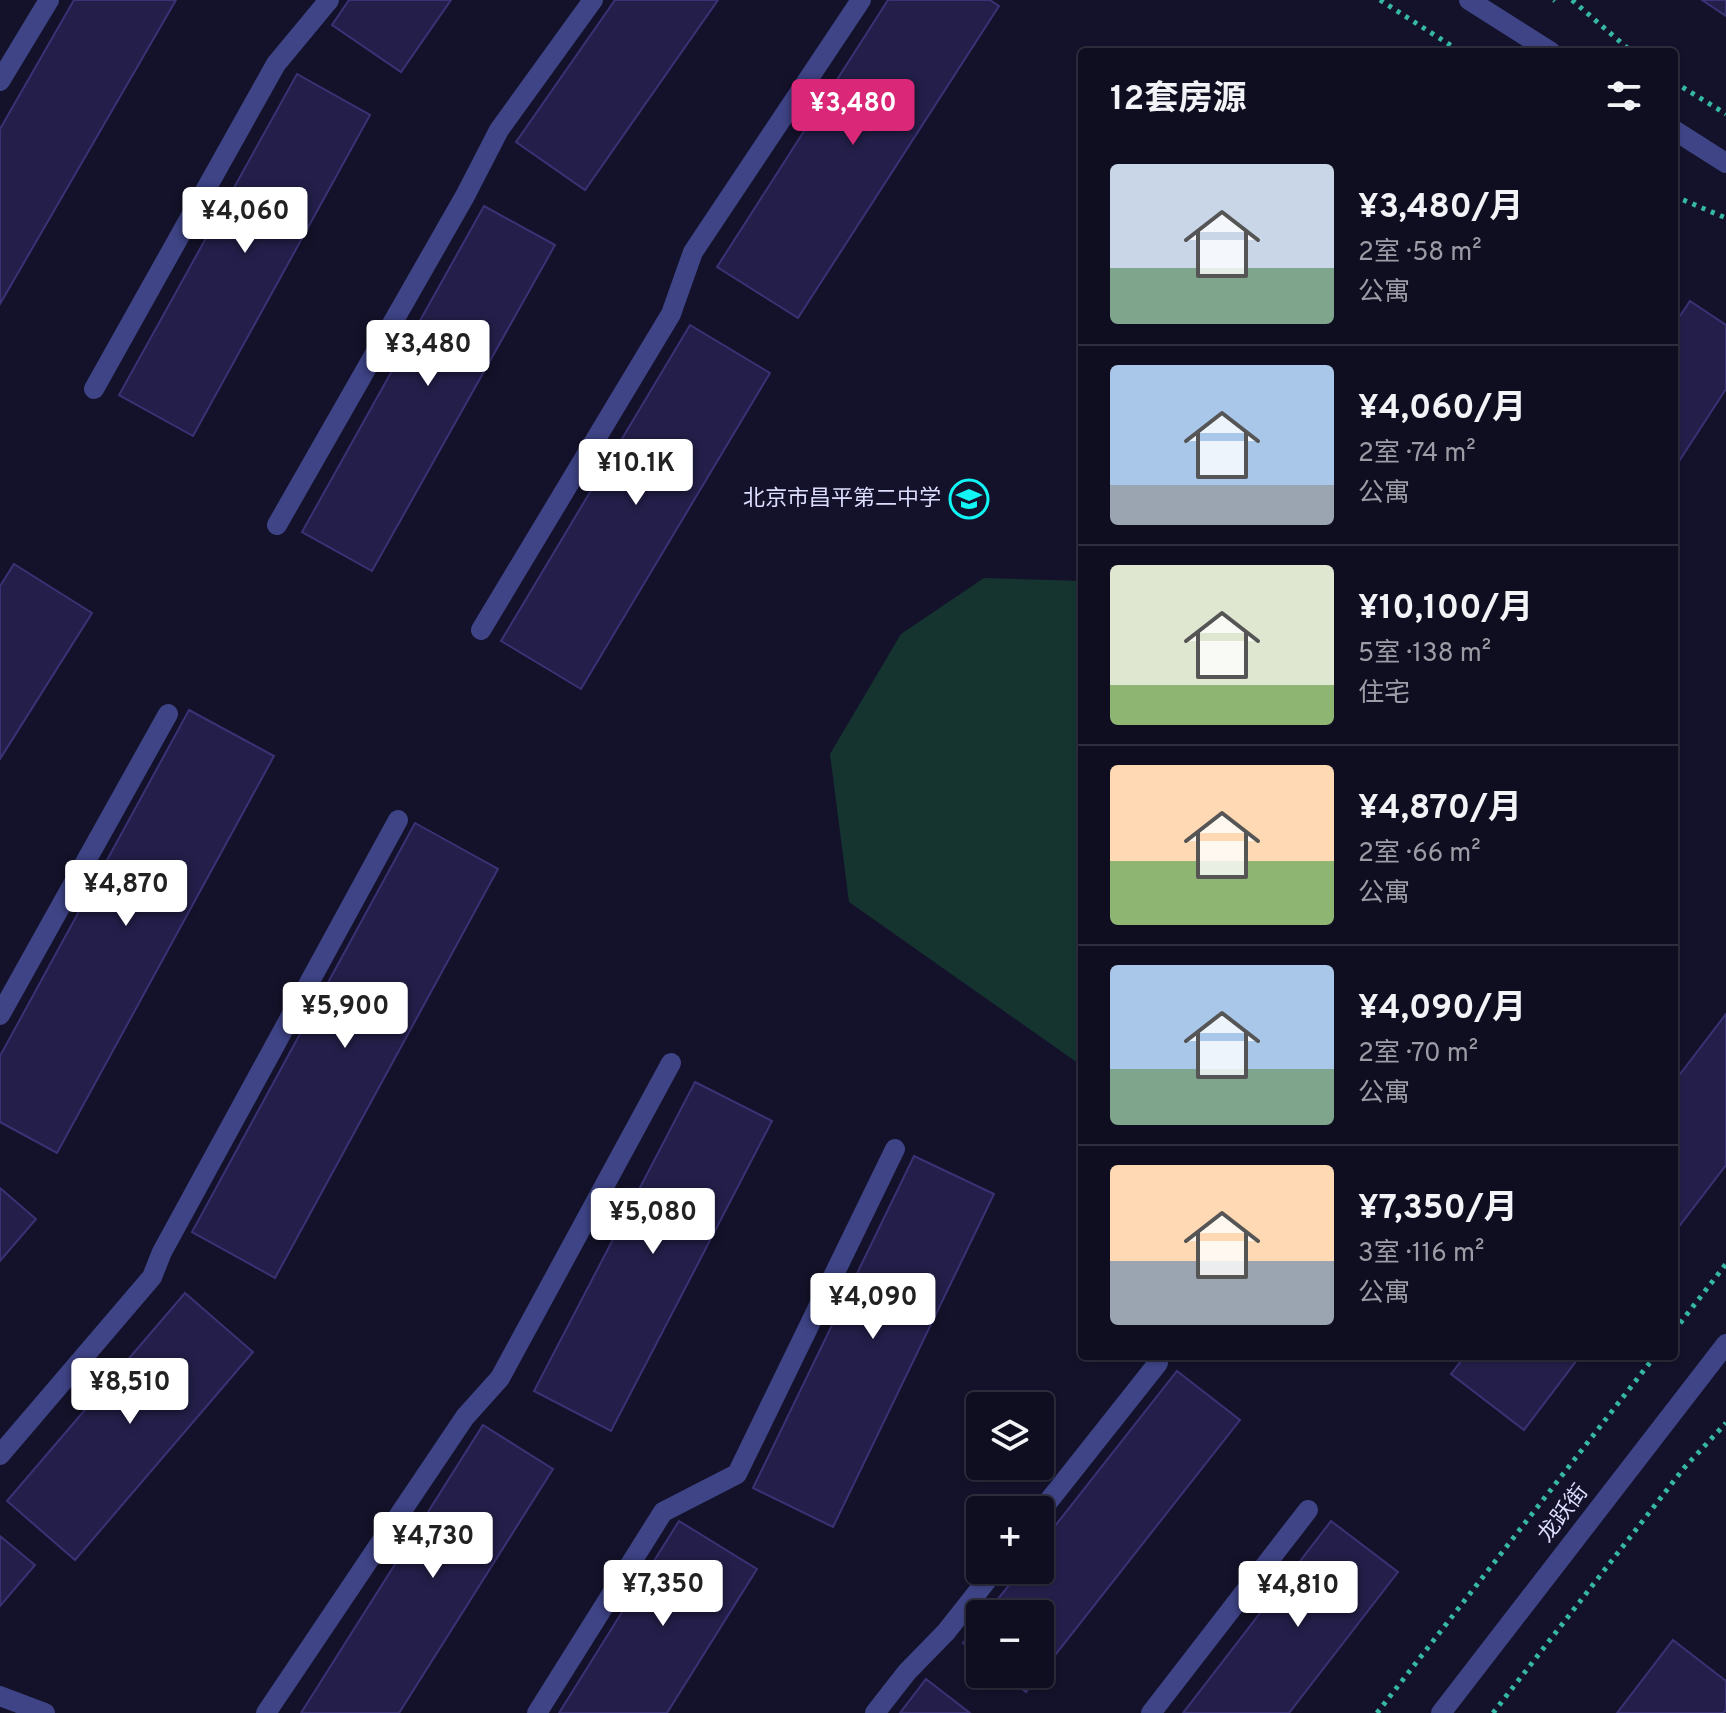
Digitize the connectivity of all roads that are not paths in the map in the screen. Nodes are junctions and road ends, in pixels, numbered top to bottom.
1 (49, 0) edge
2 (329, 0) edge
3 (593, 0) edge
4 (861, 0) edge
5 (1469, 0) edge
6 (1545, 48) edge
7 (0, 81) edge
8 (1678, 133) edge
9 (1726, 163) edge
10 (94, 389) dead end
11 (277, 525) dead end
12 (481, 630) dead end
13 (168, 714) dead end
14 (398, 820) dead end
15 (0, 1015) edge
16 (671, 1063) dead end
17 (895, 1149) dead end
18 (1726, 1344) edge
19 (1158, 1363) dead end
20 (0, 1455) edge
21 (1053, 1496) edge
22 (1308, 1510) dead end
23 (984, 1584) edge
24 (0, 1696) edge
25 (45, 1713) edge
26 (266, 1713) edge
27 (537, 1713) edge
28 (875, 1713) edge
29 (1151, 1713) edge
30 (1441, 1713) edge

1 - 7 street
2 - 10 street
3 - 11 street
4 - 12 street
5 - 6 street
8 - 9 street
13 - 15 street
14 - 20 street
16 - 26 street
17 - 27 street
18 - 30 street, 龙跃街
19 - 21 street
22 - 29 street
23 - 28 street
24 - 25 street

